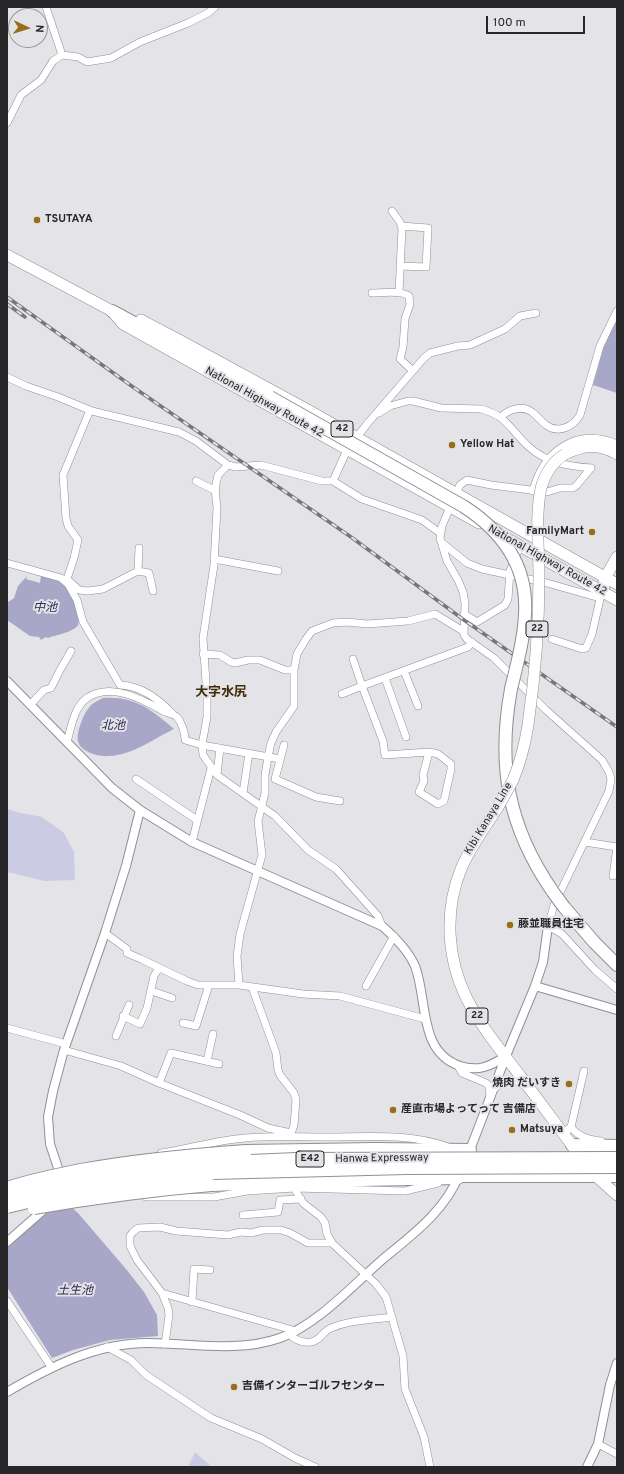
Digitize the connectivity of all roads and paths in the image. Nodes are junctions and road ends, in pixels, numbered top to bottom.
1 (46, 7) edge
2 (215, 7) edge
3 (62, 55) junction
4 (7, 123) edge
5 (392, 210) dead end
6 (401, 226) junction
7 (7, 255) edge
8 (400, 266) junction
9 (62, 285) junction
10 (372, 293) dead end
11 (399, 293) junction
12 (112, 311) junction
13 (617, 311) edge
14 (536, 313) dead end
15 (412, 370) junction
16 (7, 377) edge
17 (90, 410) junction
18 (374, 415) junction
19 (502, 417) junction
20 (356, 437) junction
21 (617, 444) edge
22 (347, 450) junction
23 (617, 454) edge
24 (547, 459) junction
25 (228, 465) junction
26 (196, 481) dead end
27 (333, 482) junction
28 (216, 491) junction
29 (534, 491) junction
30 (456, 492) junction
31 (450, 507) junction
32 (440, 533) junction
33 (440, 541) junction
34 (520, 546) junction
35 (139, 548) dead end
36 (617, 557) edge
37 (214, 559) junction
38 (7, 563) edge
39 (138, 571) junction
40 (278, 571) dead end
41 (510, 575) junction
42 (605, 578) junction
43 (66, 580) junction
44 (617, 584) edge
45 (153, 591) dead end
46 (602, 595) junction
47 (617, 600) edge
48 (464, 614) junction
49 (464, 631) junction
50 (552, 640) dead end
51 (472, 642) junction
52 (71, 651) dead end
53 (203, 654) junction
54 (353, 659) dead end
55 (294, 670) junction
56 (404, 671) junction
57 (384, 678) junction
58 (7, 681) edge
59 (362, 686) junction
60 (342, 694) dead end
61 (30, 705) junction
62 (418, 706) dead end
63 (176, 716) junction
64 (406, 737) dead end
65 (67, 742) junction
66 (202, 745) junction
67 (284, 745) dead end
68 (220, 748) junction
69 (429, 752) junction
70 (249, 754) junction
71 (268, 757) junction
72 (280, 759) junction
73 (211, 768) junction
74 (216, 775) junction
75 (136, 779) dead end
76 (243, 793) junction
77 (340, 801) dead end
78 (262, 806) junction
79 (140, 810) junction
80 (197, 820) junction
81 (192, 842) junction
82 (585, 842) junction
83 (617, 847) edge
84 (257, 872) junction
85 (613, 876) dead end
86 (382, 926) junction
87 (548, 926) junction
88 (105, 933) junction
89 (394, 936) junction
90 (617, 965) edge
91 (159, 968) junction
92 (209, 985) junction
93 (239, 985) junction
94 (366, 986) dead end
95 (536, 986) junction
96 (252, 987) junction
97 (617, 989) edge
98 (152, 991) junction
99 (172, 998) dead end
100 (129, 1004) dead end
101 (617, 1010) edge
102 (123, 1016) junction
103 (425, 1019) junction
104 (183, 1023) dead end
105 (7, 1028) edge
106 (213, 1034) dead end
107 (116, 1036) dead end
108 (65, 1047) junction
109 (506, 1056) junction
110 (206, 1061) junction
111 (219, 1064) dead end
112 (458, 1066) junction
113 (584, 1071) dead end
114 (159, 1083) junction
115 (494, 1089) junction
116 (534, 1094) junction
117 (489, 1101) junction
118 (567, 1130) junction
119 (290, 1135) junction
120 (617, 1141) edge
121 (572, 1145) junction
122 (617, 1146) edge
123 (470, 1150) junction
124 (617, 1158) edge
125 (84, 1164) junction
126 (617, 1167) edge
127 (58, 1168) junction
128 (458, 1178) junction
129 (598, 1178) junction
130 (617, 1178) edge
131 (7, 1188) edge
132 (295, 1188) junction
133 (617, 1194) edge
134 (7, 1197) edge
135 (301, 1199) junction
136 (7, 1207) edge
137 (7, 1214) edge
138 (244, 1215) dead end
139 (7, 1242) edge
140 (332, 1243) junction
141 (210, 1270) dead end
142 (366, 1274) junction
143 (162, 1293) junction
144 (7, 1301) edge
145 (192, 1302) junction
146 (391, 1317) junction
147 (292, 1332) junction
148 (165, 1344) junction
149 (107, 1348) junction
150 (617, 1363) edge
151 (52, 1368) junction
152 (7, 1392) edge
153 (598, 1444) junction
154 (617, 1454) edge
155 (315, 1467) edge
156 (430, 1467) edge
157 (587, 1467) edge

1 - 3 street
2 - 3 street
3 - 4 street
5 - 6 street
6 - 8 street
6 - 8 street
7 - 9 main road, National Highway Route 42 / 42
8 - 11 street
9 - 12 main road, National Highway Route 42 / 42
9 - 20 main road, National Highway Route 42 / 42
10 - 11 street
11 - 15 street
12 - 22 main road, National Highway Route 42 / 42
12 - 90 highway, bridge
13 - 19 street
14 - 15 street
15 - 18 street
16 - 17 street
17 - 25 street
17 - 43 street
18 - 19 street
18 - 20 street
19 - 24 street
20 - 22 street
20 - 30 main road, National Highway Route 42 / 42
21 - 24 street
22 - 27 street
22 - 31 main road, National Highway Route 42 / 42
23 - 109 main road, Kibi Kanaya Line / 22, bridge
24 - 29 street
24 - 29 street
25 - 27 street
25 - 28 street
26 - 28 street
27 - 32 street
28 - 37 street
29 - 30 street
30 - 31 street
30 - 42 main road, National Highway Route 42 / 42
31 - 32 street
31 - 34 main road, National Highway Route 42 / 42
32 - 33 street
33 - 41 street
33 - 48 street
34 - 41 street
34 - 46 main road, National Highway Route 42 / 42
35 - 39 street
36 - 42 main road
37 - 40 street
37 - 53 street
38 - 43 street
39 - 43 street
39 - 45 street
41 - 46 street
41 - 48 street
42 - 44 main road, National Highway Route 42 / 42
42 - 46 main road
43 - 63 street
46 - 47 main road, National Highway Route 42 / 42
46 - 50 street
48 - 49 street
49 - 51 street
49 - 55 street
51 - 56 street
51 - 82 street
52 - 61 street
53 - 55 street
53 - 66 street
54 - 59 street
55 - 71 street
56 - 57 street
56 - 62 street
57 - 59 street
57 - 64 street
58 - 61 street
59 - 60 street
59 - 69 street
61 - 65 street
63 - 65 street
63 - 66 street
65 - 79 street
66 - 68 street
66 - 73 street
67 - 72 street
68 - 70 street
68 - 74 street
69 - 69 street
70 - 71 street
70 - 76 street
71 - 72 street
71 - 78 street
72 - 77 street
73 - 74 street
73 - 80 street
74 - 76 street
75 - 80 street
76 - 78 street
78 - 84 street
78 - 86 street
79 - 81 street
79 - 88 street
80 - 81 street
81 - 84 street
82 - 83 street
82 - 87 street
83 - 85 street
84 - 86 street
84 - 93 street
86 - 89 street
87 - 95 street
87 - 97 street
88 - 91 street
88 - 108 street
89 - 94 street
89 - 103 street
91 - 92 street
91 - 98 street
92 - 93 street
92 - 104 street
93 - 96 street
95 - 101 street
95 - 109 street
96 - 103 street
96 - 119 street
98 - 99 street
98 - 102 street
100 - 102 street
102 - 107 street
103 - 112 street
105 - 108 street
106 - 110 street
108 - 114 street
108 - 127 street
109 - 112 street
109 - 115 street
109 - 116 main road, Kibi Kanaya Line / 22
110 - 111 street
110 - 114 street
112 - 117 street
113 - 118 street
114 - 119 street
115 - 116 street
115 - 117 street
116 - 118 main road, Kibi Kanaya Line / 22
117 - 123 street
118 - 120 street
118 - 121 main road, Kibi Kanaya Line / 22
119 - 123 street
119 - 125 street
121 - 122 highway
121 - 129 main road, Kibi Kanaya Line / 22
123 - 128 street
123 - 131 highway, bridge
124 - 134 highway, Hanwa Expressway / E42, bridge
125 - 127 street
125 - 132 street
126 - 136 highway, Hanwa Expressway / E42, bridge
127 - 139 street
128 - 129 street
128 - 132 street
128 - 137 highway, bridge
128 - 142 street
129 - 130 street
129 - 133 main road, Kibi Kanaya Line / 22
132 - 135 street
135 - 138 street
135 - 140 street
140 - 142 street
140 - 143 street
141 - 145 street
142 - 146 street
142 - 147 street
143 - 145 street
143 - 148 street
144 - 151 street
145 - 147 street
146 - 147 street
146 - 156 street
147 - 148 street
148 - 149 street
149 - 151 street
149 - 155 street
150 - 153 street
151 - 152 street
153 - 154 street
153 - 157 street

